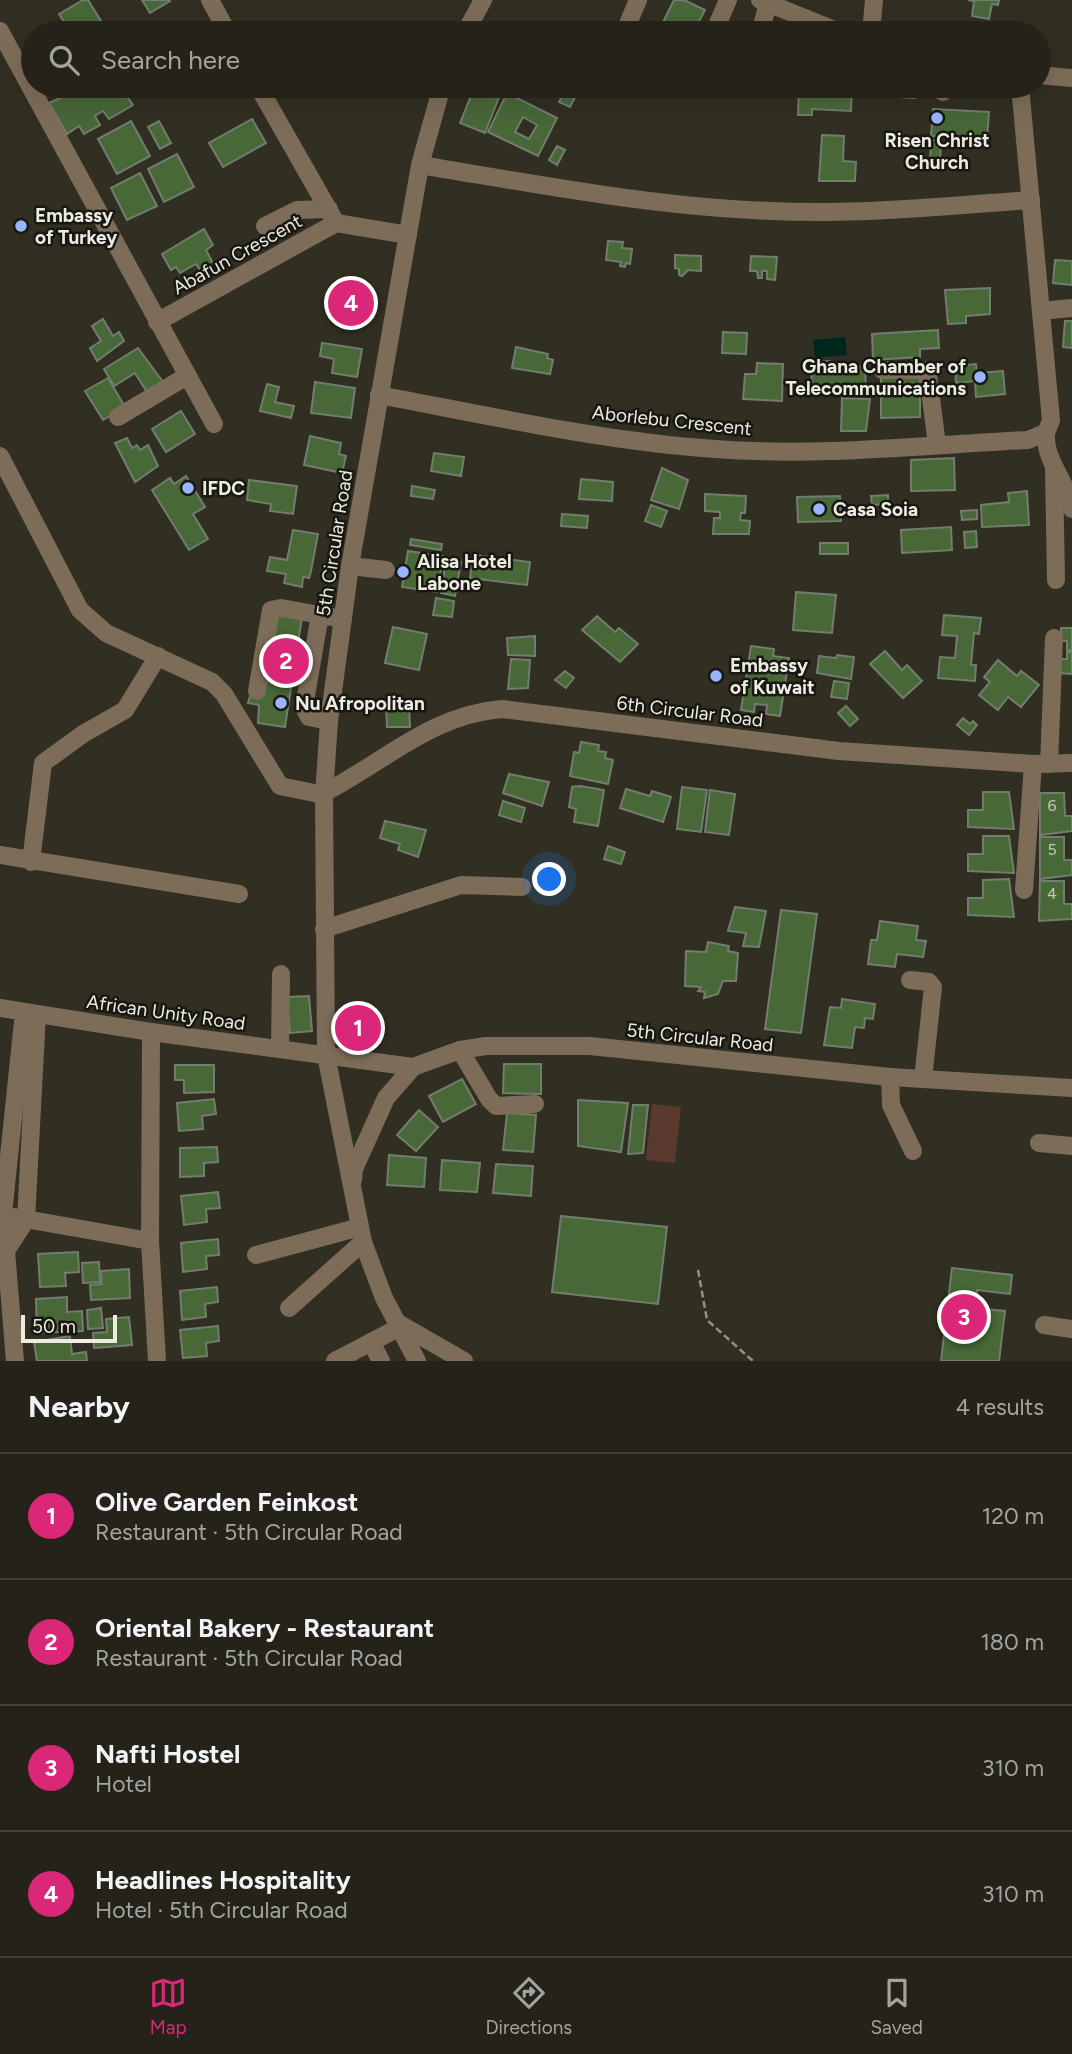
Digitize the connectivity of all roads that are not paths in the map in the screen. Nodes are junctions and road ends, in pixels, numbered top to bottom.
1 (209, 0) edge
2 (483, 0) edge
3 (638, 0) edge
4 (728, 0) edge
5 (874, 0) edge
6 (766, 1) edge
7 (221, 21) edge
8 (472, 21) edge
9 (629, 21) edge
10 (719, 21) edge
11 (762, 21) edge
12 (814, 21) edge
13 (871, 21) edge
14 (0, 31) edge
15 (5, 54) edge
16 (1051, 76) edge
17 (1072, 78) edge
18 (21, 82) edge
19 (30, 98) edge
20 (265, 98) edge
21 (439, 98) edge
22 (1021, 98) edge
23 (420, 165) junction
24 (1031, 201) junction
25 (333, 216) junction
26 (265, 226) dead end
27 (408, 235) junction
28 (1072, 308) edge
29 (1041, 311) junction
30 (157, 322) junction
31 (882, 370) dead end
32 (187, 376) junction
33 (379, 395) junction
34 (118, 417) dead end
35 (214, 424) dead end
36 (1045, 433) junction
37 (937, 445) junction
38 (0, 456) edge
39 (1054, 467) junction
40 (1072, 509) edge
41 (351, 566) junction
42 (386, 570) dead end
43 (1056, 580) dead end
44 (320, 615) junction
45 (343, 619) junction
46 (1054, 638) dead end
47 (158, 656) junction
48 (257, 691) dead end
49 (329, 721) junction
50 (1072, 763) edge
51 (1041, 764) junction
52 (324, 794) junction
53 (0, 855) edge
54 (31, 862) junction
55 (522, 887) dead end
56 (1024, 890) dead end
57 (239, 894) dead end
58 (324, 929) junction
59 (281, 974) dead end
60 (910, 980) dead end
61 (0, 1008) edge
62 (30, 1013) junction
63 (151, 1032) junction
64 (280, 1049) junction
65 (460, 1050) junction
66 (327, 1055) junction
67 (16, 1058) edge
68 (412, 1067) junction
69 (890, 1077) junction
70 (923, 1079) junction
71 (1072, 1088) edge
72 (535, 1104) dead end
73 (1039, 1143) dead end
74 (1072, 1146) edge
75 (913, 1151) dead end
76 (353, 1198) junction
77 (1, 1214) edge
78 (26, 1220) junction
79 (361, 1234) junction
80 (150, 1241) junction
81 (7, 1249) junction
82 (256, 1255) dead end
83 (289, 1308) dead end
84 (399, 1325) junction
85 (1044, 1325) dead end
86 (1072, 1329) edge
87 (371, 1342) junction
88 (15, 1361) edge
89 (157, 1361) edge
90 (335, 1361) edge
91 (381, 1361) edge
92 (417, 1361) edge
93 (464, 1361) edge

1 - 7 street
2 - 8 street
3 - 9 street
4 - 10 street
5 - 13 street
6 - 11 street
6 - 12 street
14 - 15 street
15 - 18 street
16 - 17 street
19 - 30 street
20 - 25 street
21 - 23 street, 5th Circular Road
22 - 24 street
23 - 24 street
23 - 27 street, 5th Circular Road
24 - 29 street
25 - 26 street
25 - 27 street
25 - 30 street, Abafun Crescent
27 - 33 street, 5th Circular Road
28 - 29 street
29 - 36 street
30 - 32 street
31 - 37 street
32 - 34 street
32 - 35 street
33 - 37 street, Aborlebu Crescent
33 - 41 street, 5th Circular Road
36 - 37 street, Aborlebu Crescent
36 - 39 street
38 - 47 street
39 - 40 street
39 - 43 street
41 - 42 street
41 - 45 street, 5th Circular Road
44 - 45 street
44 - 48 street
44 - 49 street
45 - 49 street, 5th Circular Road
46 - 51 street
47 - 52 street
47 - 54 street
49 - 52 street, 5th Circular Road
50 - 51 street, 6th Circular Road
51 - 52 street, 6th Circular Road
51 - 56 street
52 - 58 street, 5th Circular Road
53 - 54 street
54 - 57 street
55 - 58 street
58 - 66 street, 5th Circular Road
59 - 64 street
60 - 70 street
61 - 62 street, African Unity Road
62 - 63 street, African Unity Road
62 - 67 street
63 - 64 street, African Unity Road
63 - 80 street
64 - 66 street, African Unity Road
65 - 68 street, 5th Circular Road
65 - 69 street, 5th Circular Road
65 - 72 street
66 - 68 street, 5th Circular Road
66 - 76 street, 5th Circular Road
67 - 77 street
67 - 78 street
68 - 76 street
69 - 70 street, 5th Circular Road
69 - 75 street
70 - 71 street, 5th Circular Road
73 - 74 street
76 - 79 street, 5th Circular Road
77 - 78 street
77 - 81 street
78 - 80 street
78 - 81 street
79 - 82 street
79 - 83 street
79 - 84 street, 5th Circular Road
80 - 89 street
81 - 88 street
84 - 87 street
84 - 92 street, 5th Circular Road
84 - 93 street
85 - 86 street
87 - 90 street
87 - 91 street

